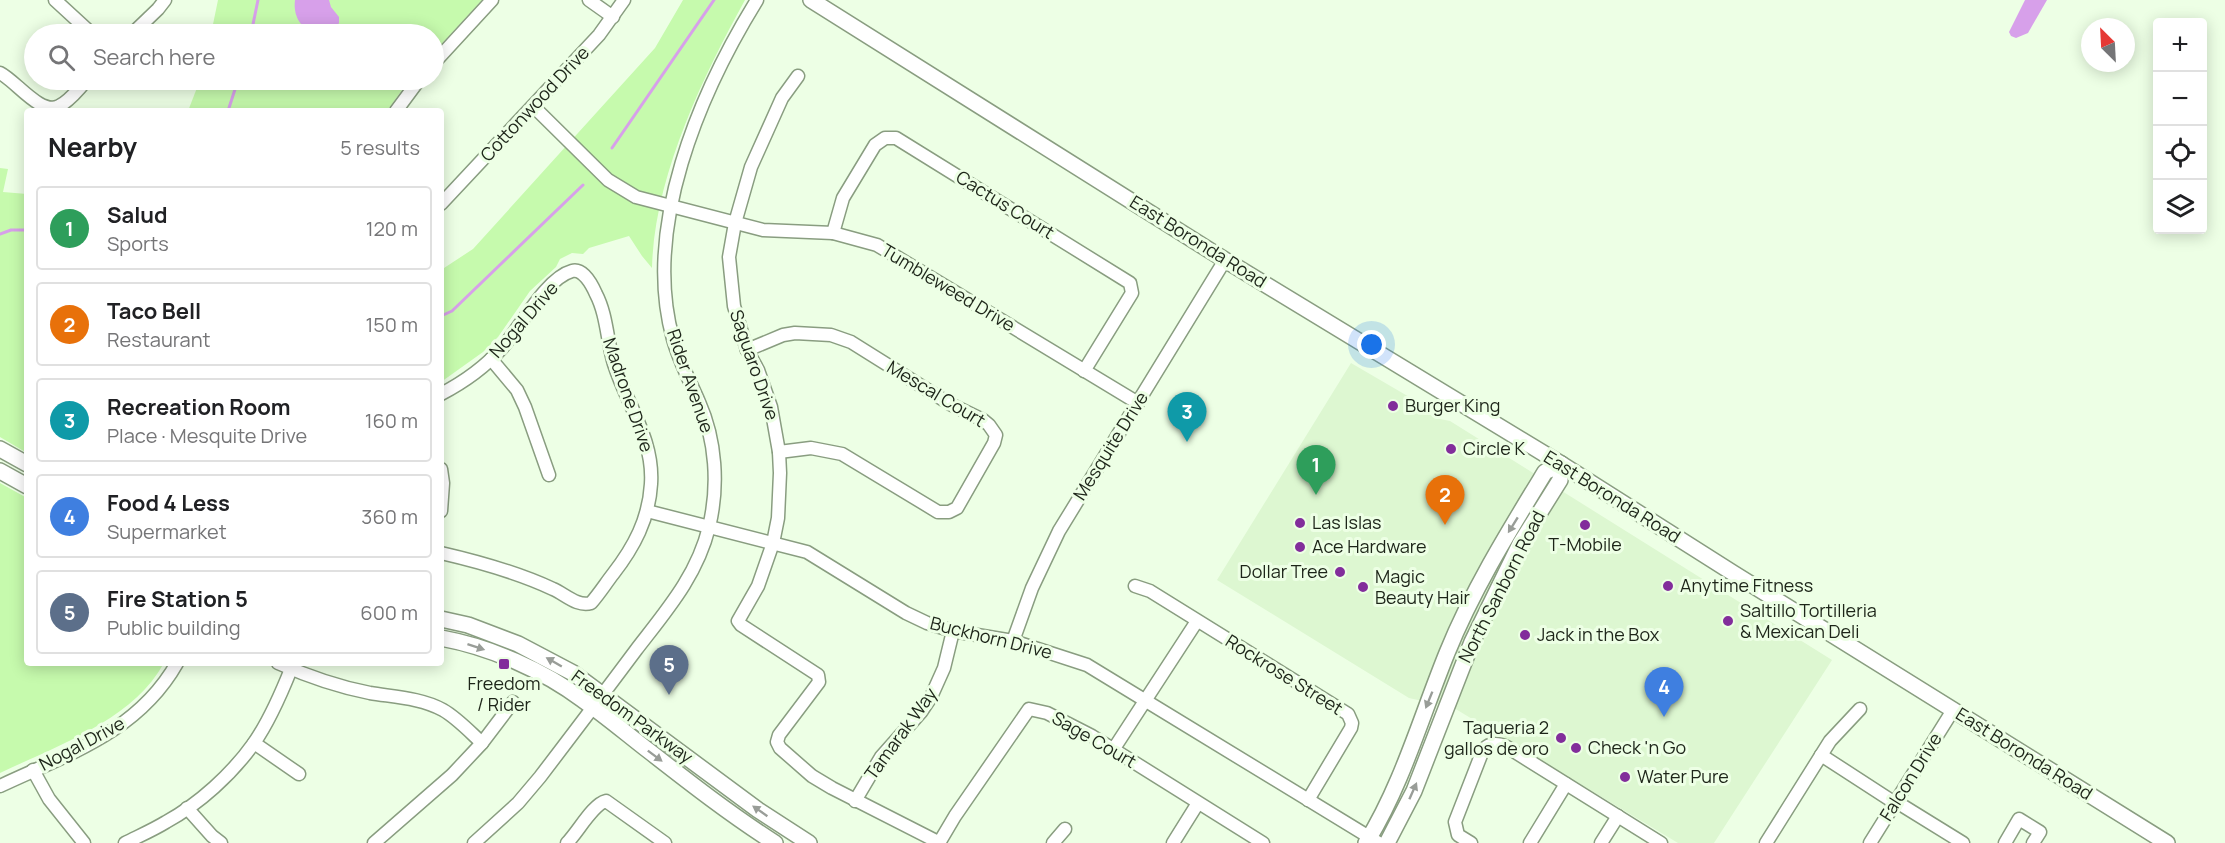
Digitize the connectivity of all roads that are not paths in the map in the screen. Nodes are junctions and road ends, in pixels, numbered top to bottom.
1 (55, 0) edge
2 (165, 0) edge
3 (492, 0) edge
4 (589, 0) edge
5 (624, 0) edge
6 (757, 0) edge
7 (811, 0) edge
8 (613, 17) junction
9 (82, 24) edge
10 (142, 24) edge
11 (444, 52) edge
12 (0, 73) edge
13 (798, 76) dead end
14 (24, 90) edge
15 (24, 90) edge
16 (77, 90) edge
17 (411, 90) edge
18 (534, 107) junction
19 (48, 108) edge
20 (48, 108) edge
21 (398, 108) edge
22 (444, 201) edge
23 (670, 207) junction
24 (735, 223) junction
25 (833, 233) junction
26 (1225, 260) junction
27 (578, 271) joint
28 (747, 350) junction
29 (491, 359) junction
30 (1084, 371) junction
31 (444, 392) edge
32 (1138, 403) junction
33 (0, 449) edge
34 (779, 452) junction
35 (24, 462) edge
36 (1561, 464) junction
37 (0, 471) edge
38 (549, 475) dead end
39 (24, 484) edge
40 (647, 511) junction
41 (709, 527) junction
42 (773, 543) junction
43 (444, 554) edge
44 (1135, 586) dead end
45 (444, 620) edge
46 (1197, 621) junction
47 (953, 630) junction
48 (444, 639) edge
49 (1013, 640) junction
50 (175, 666) edge
51 (284, 666) edge
52 (291, 669) junction
53 (603, 694) junction
54 (1147, 700) junction
55 (513, 702) dead end
56 (592, 707) junction
57 (1860, 709) dead end
58 (1953, 710) junction
59 (254, 743) junction
60 (482, 743) junction
61 (1113, 750) junction
62 (1821, 755) junction
63 (33, 770) junction
64 (299, 774) dead end
65 (1566, 784) junction
66 (0, 786) edge
67 (1308, 800) junction
68 (855, 801) junction
69 (1895, 802) junction
70 (1198, 803) junction
71 (187, 808) junction
72 (1618, 816) junction
73 (1065, 829) dead end
74 (1372, 841) edge
75 (84, 843) edge
76 (125, 843) edge
77 (221, 843) edge
78 (374, 843) edge
79 (474, 843) edge
80 (567, 843) edge
81 (665, 843) edge
82 (775, 843) edge
83 (809, 843) edge
84 (939, 843) edge
85 (1053, 843) edge
86 (1173, 843) edge
87 (1263, 843) edge
88 (1387, 843) edge
89 (1471, 843) edge
90 (1530, 843) edge
91 (1601, 843) edge
92 (1661, 843) edge
93 (1766, 843) edge
94 (1870, 843) edge
95 (1963, 843) edge
96 (2005, 843) edge
97 (2033, 843) edge
98 (2167, 843) edge

1 - 9 street
2 - 10 street
3 - 11 street
4 - 8 street
5 - 8 street, Cottonwood Drive
6 - 23 street, Rider Avenue
7 - 26 main road, East Boronda Road
8 - 18 street, Cottonwood Drive
12 - 14 street
13 - 24 street, Saguaro Drive
15 - 19 street
16 - 20 street
17 - 21 street
18 - 22 street, Cottonwood Drive
18 - 23 street, Tumbleweed Drive
23 - 24 street, Tumbleweed Drive
23 - 41 street, Rider Avenue
24 - 25 street, Tumbleweed Drive
24 - 28 street, Saguaro Drive
25 - 30 street, Tumbleweed Drive
25 - 30 street, Cactus Court
26 - 32 street, Mesquite Drive
26 - 36 main road, East Boronda Road
27 - 29 street, Nogal Drive
27 - 40 street, Madrone Drive
28 - 34 street, Saguaro Drive
28 - 34 street, Mescal Court
29 - 31 street, Nogal Drive
29 - 38 street
30 - 32 street, Tumbleweed Drive
32 - 49 street, Mesquite Drive
33 - 35 main road
34 - 42 street, Saguaro Drive
36 - 58 main road, East Boronda Road
36 -> 74 main road, North Sanborn Road
88 -> 36 main road, North Sanborn Road
37 - 39 main road
40 - 41 street, Buckhorn Drive
40 - 43 street, Madrone Drive
41 - 42 street, Buckhorn Drive
41 - 53 street, Rider Avenue
42 - 47 street, Buckhorn Drive
42 - 68 street, Saguaro Drive
44 - 46 street, Rockrose Street
53 -> 45 main road, Freedom Parkway
46 - 54 street
46 - 67 street, Rockrose Street
47 - 49 street, Buckhorn Drive
47 - 68 street, Tamarak Way
48 -> 56 main road, Freedom Parkway
49 - 54 street, Buckhorn Drive
50 - 63 street, Nogal Drive
51 - 52 street
52 - 59 street
52 - 60 street
53 - 56 street, Rider Avenue
83 -> 53 main road, Freedom Parkway
54 - 61 street
54 - 67 street, Buckhorn Drive
55 - 60 street
56 - 79 street, Rider Avenue
56 -> 82 main road, Freedom Parkway
57 - 62 street
58 - 69 street, Falcon Drive
58 - 98 main road, East Boronda Road
59 - 64 street
59 - 71 street
60 - 78 street
61 - 70 street, Sage Court
61 - 84 street, Sage Court
62 - 69 street
62 - 93 street
63 - 66 street, Nogal Drive
63 - 75 street
65 - 72 street
65 - 89 street
65 - 90 street
67 - 74 street, Buckhorn Drive
68 - 84 street
69 - 94 street, Falcon Drive
69 - 95 street
70 - 86 street
70 - 87 street, Sage Court
71 - 76 street
71 - 77 street
72 - 91 street
72 - 92 street
73 - 85 street
80 - 81 street
96 - 97 street

